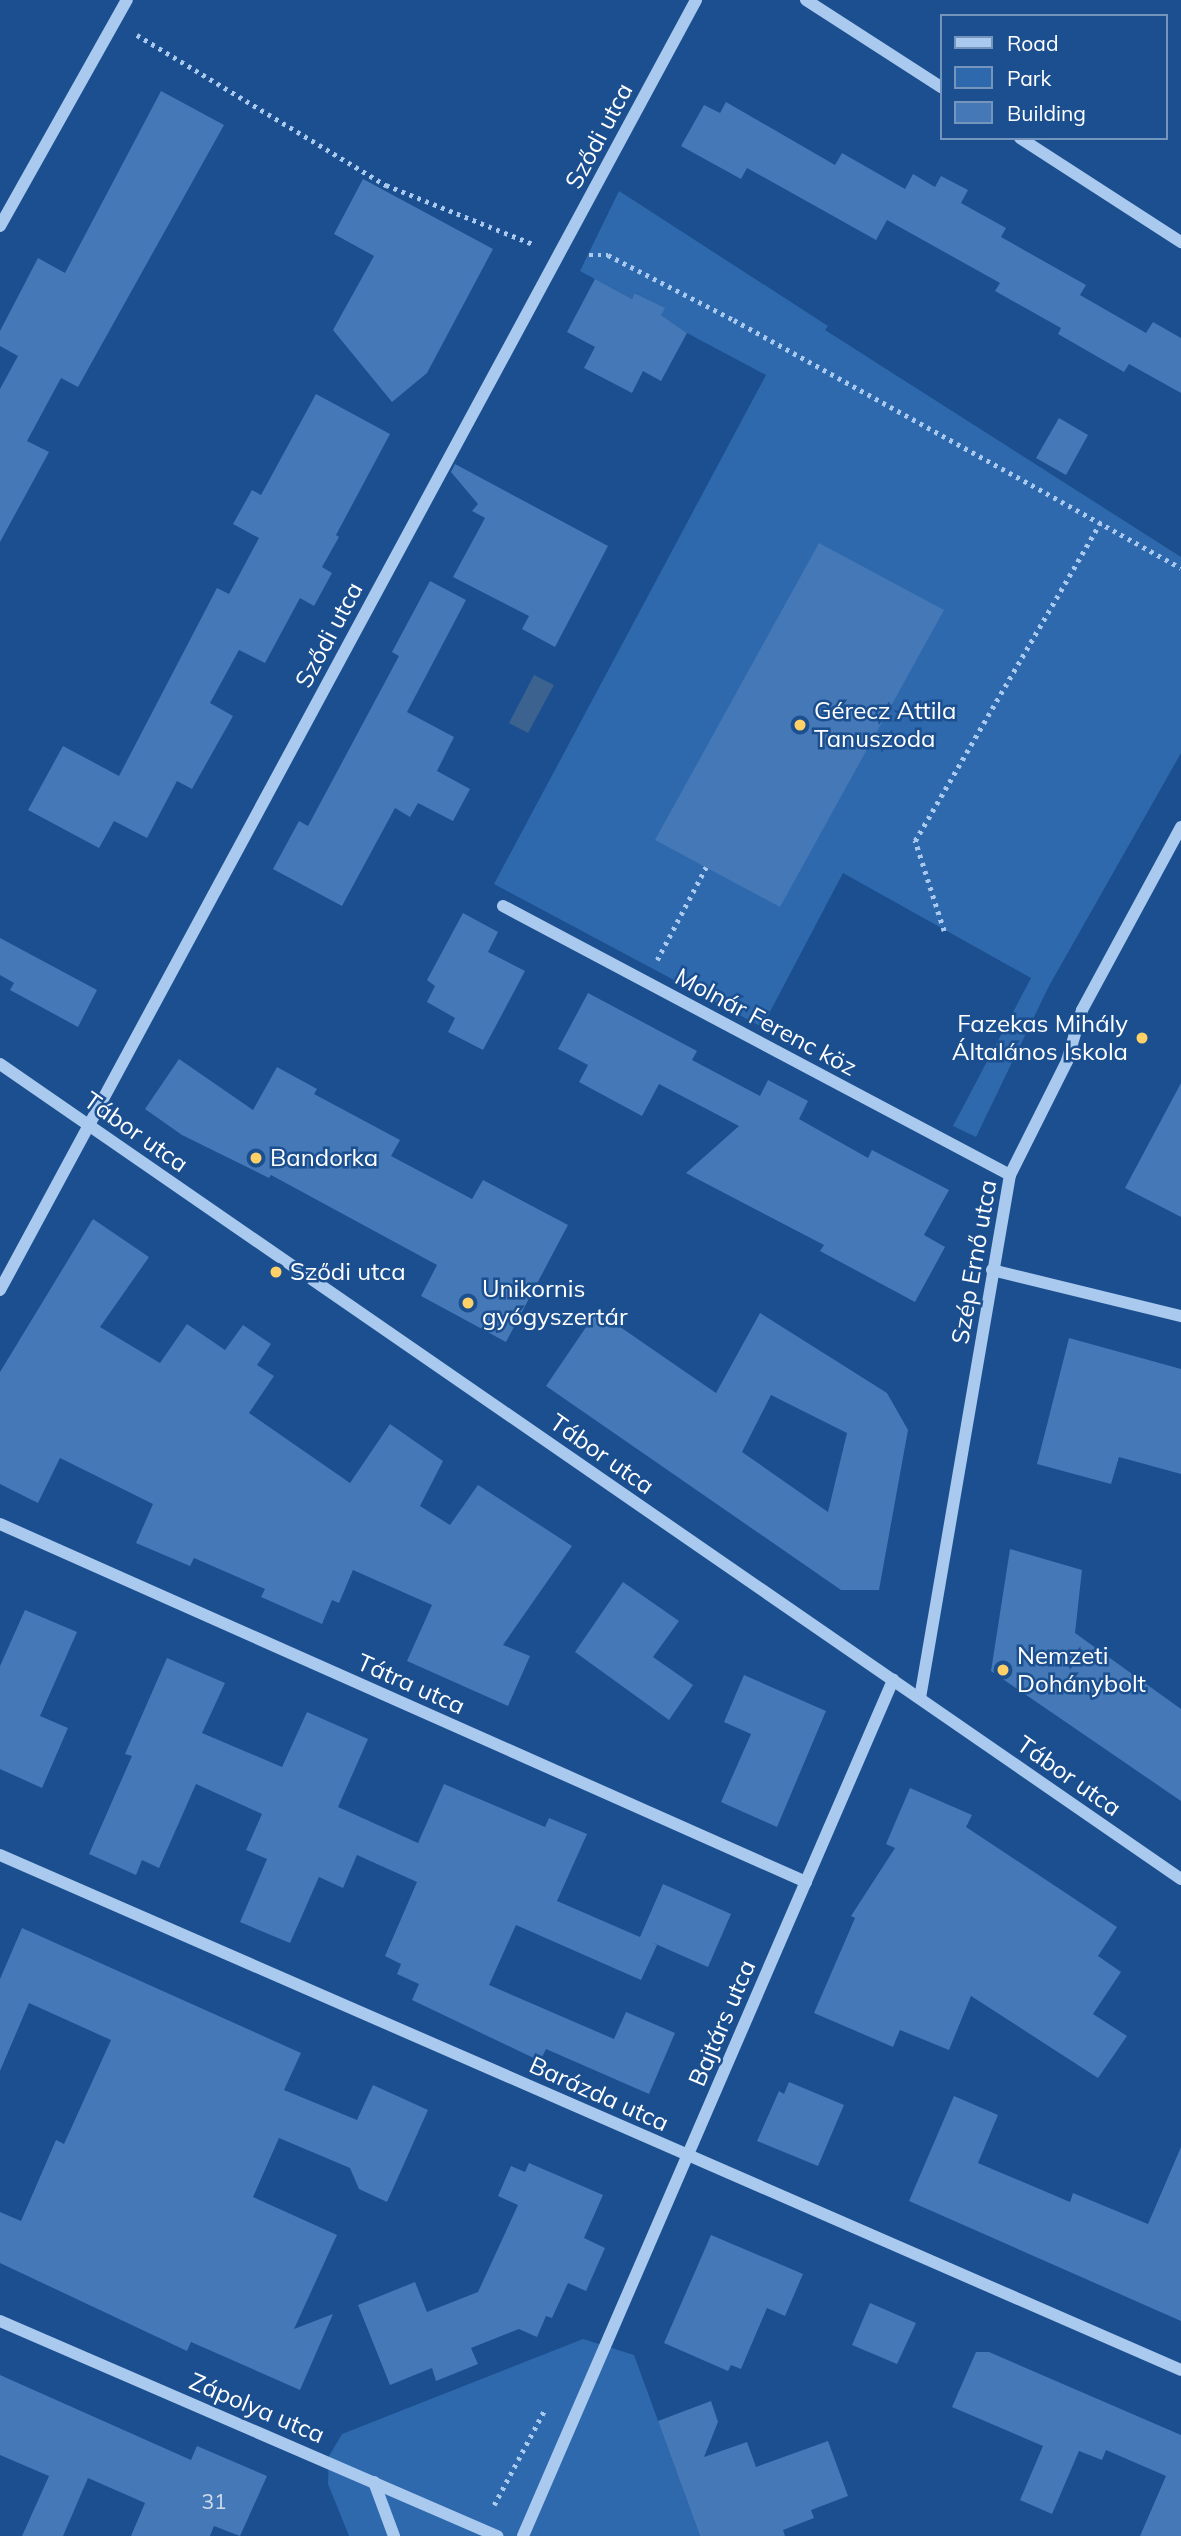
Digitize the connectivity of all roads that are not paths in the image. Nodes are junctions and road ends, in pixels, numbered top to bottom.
1 (127, 0) edge
2 (696, 0) edge
3 (806, 0) edge
4 (940, 86) edge
5 (1023, 140) edge
6 (0, 226) edge
7 (1181, 242) edge
8 (1181, 827) edge
9 (503, 906) dead end
10 (0, 1064) edge
11 (89, 1125) junction
12 (1010, 1175) junction
13 (992, 1270) junction
14 (0, 1290) edge
15 (1181, 1317) edge
16 (0, 1524) edge
17 (893, 1680) junction
18 (920, 1698) junction
19 (0, 1855) edge
20 (1181, 1879) edge
21 (806, 1882) junction
22 (688, 2155) junction
23 (0, 2320) edge
24 (1181, 2370) edge
25 (374, 2482) junction
26 (394, 2536) edge
27 (497, 2536) edge
28 (523, 2536) edge

1 - 6 street
2 - 11 street, Sződi utca
3 - 4 street
5 - 7 street
8 - 12 street, Szép Ernő utca
9 - 12 street, Molnár Ferenc köz
10 - 11 street, Tábor utca
11 - 14 street, Sződi utca
11 - 17 street, Tábor utca
12 - 13 street, Szép Ernő utca
13 - 15 street
13 - 18 street, Szép Ernő utca
16 - 21 street, Tátra utca
17 - 18 street, Tábor utca
17 - 21 street, Bajtárs utca
18 - 20 street, Tábor utca
19 - 22 street, Barázda utca
21 - 22 street, Bajtárs utca
22 - 24 street, Barázda utca
22 - 28 street, Bajtárs utca
23 - 25 street, Zápolya utca
25 - 26 street
25 - 27 street, Zápolya utca

